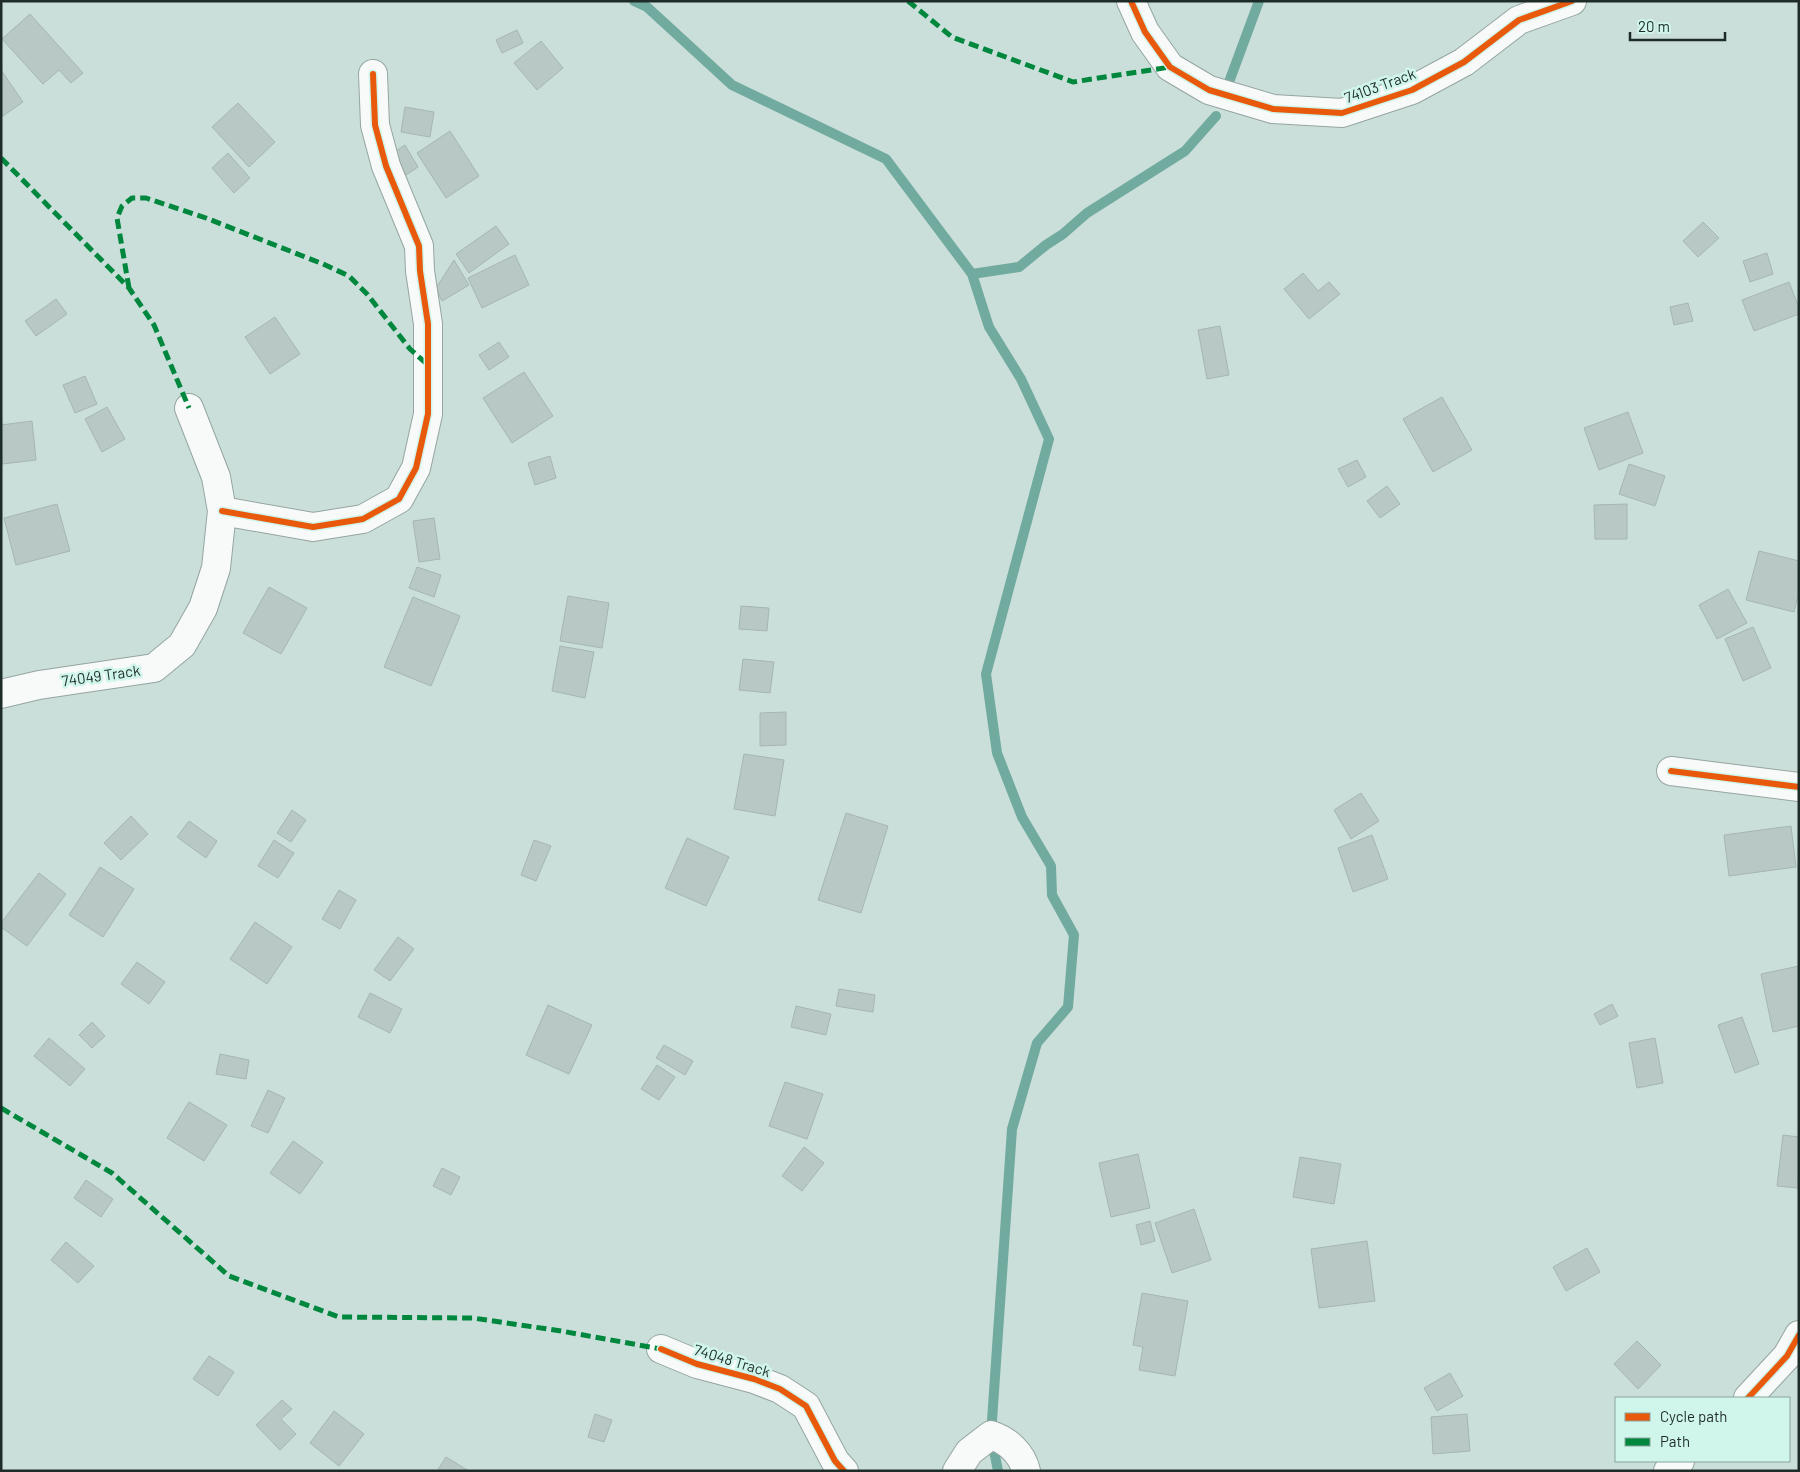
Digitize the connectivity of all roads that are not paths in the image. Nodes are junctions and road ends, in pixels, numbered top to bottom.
1 (1131, 1) edge
2 (1572, 1) edge
3 (373, 74) dead end
4 (189, 408) dead end
5 (222, 511) junction
6 (1, 694) edge
7 (1671, 771) dead end
8 (1799, 787) edge
9 (1799, 1335) edge
10 (661, 1349) dead end
11 (1749, 1397) edge
12 (1679, 1462) edge
13 (844, 1471) edge
14 (957, 1471) edge
15 (1026, 1471) edge
16 (1668, 1471) edge

1 - 2 street, 74103 Track
3 - 5 street
4 - 5 street, 74049 Track
5 - 6 street, 74049 Track
7 - 8 street
9 - 11 street
10 - 13 street, 74048 Track
12 - 16 street
14 - 15 street

